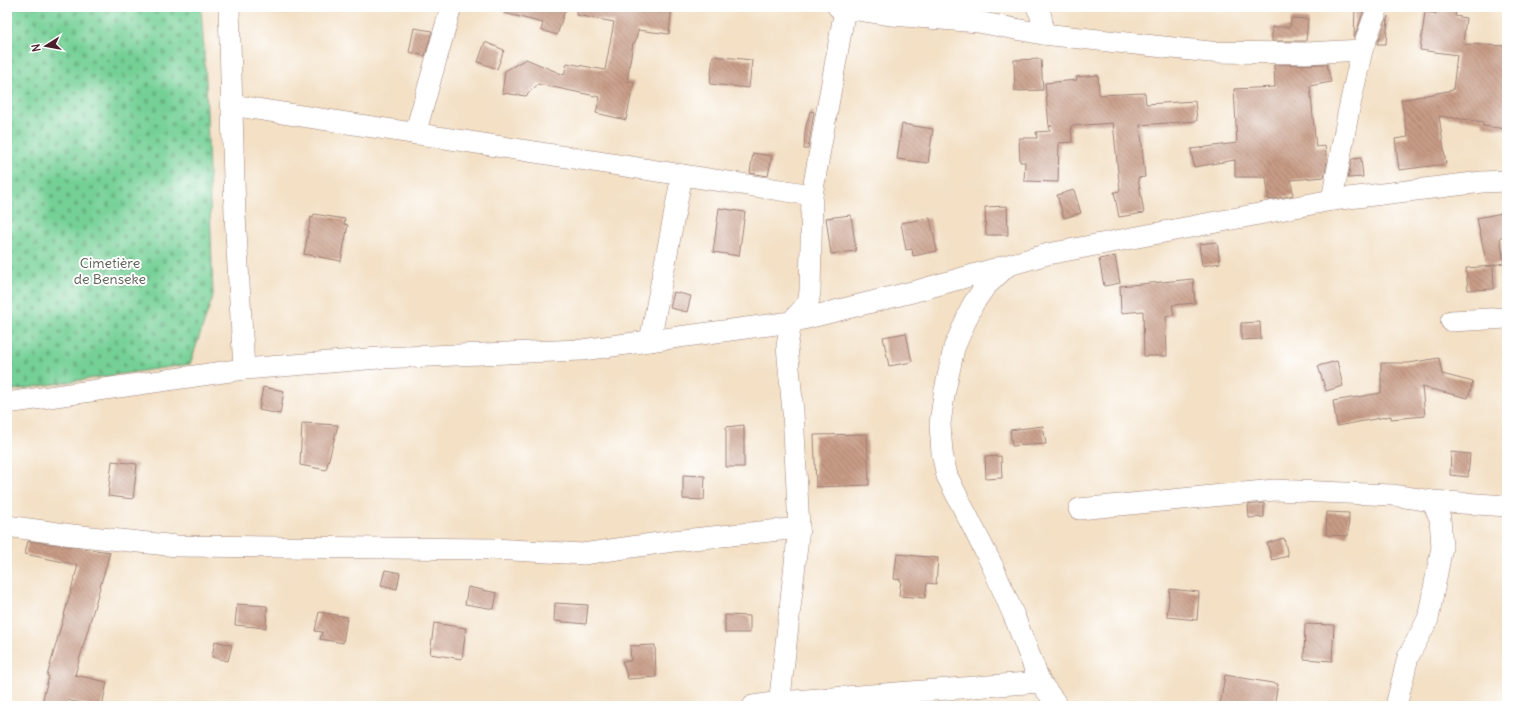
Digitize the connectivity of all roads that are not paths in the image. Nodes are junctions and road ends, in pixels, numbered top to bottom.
1 (229, 7) edge
2 (451, 7) edge
3 (1037, 7) edge
4 (1378, 7) edge
5 (841, 8) edge
6 (980, 15) edge
7 (1043, 34) junction
8 (1362, 50) junction
9 (231, 105) junction
10 (415, 134) junction
11 (682, 175) junction
12 (1507, 181) edge
13 (812, 195) junction
14 (1332, 200) junction
15 (1008, 265) junction
16 (1507, 318) edge
17 (1451, 321) dead end
18 (791, 322) junction
19 (650, 340) junction
20 (244, 369) junction
21 (7, 403) edge
22 (1432, 501) junction
23 (1507, 506) edge
24 (1080, 509) dead end
25 (7, 526) edge
26 (799, 528) junction
27 (1040, 682) junction
28 (779, 704) edge
29 (753, 706) edge
30 (1058, 706) edge
31 (1396, 706) edge

1 - 9 street
2 - 10 street
3 - 7 street
4 - 8 street
5 - 6 street
5 - 13 street
6 - 7 street
7 - 8 street
8 - 14 street
9 - 10 street
9 - 20 street
10 - 11 street
11 - 13 street
11 - 19 street
12 - 14 street
13 - 18 street
14 - 15 street
15 - 18 street
15 - 27 street
16 - 17 street
18 - 19 street
18 - 26 street
19 - 20 street
20 - 21 street
22 - 23 street
22 - 24 street
22 - 31 street
25 - 26 street
26 - 28 street
27 - 28 street
27 - 30 street
28 - 29 street

